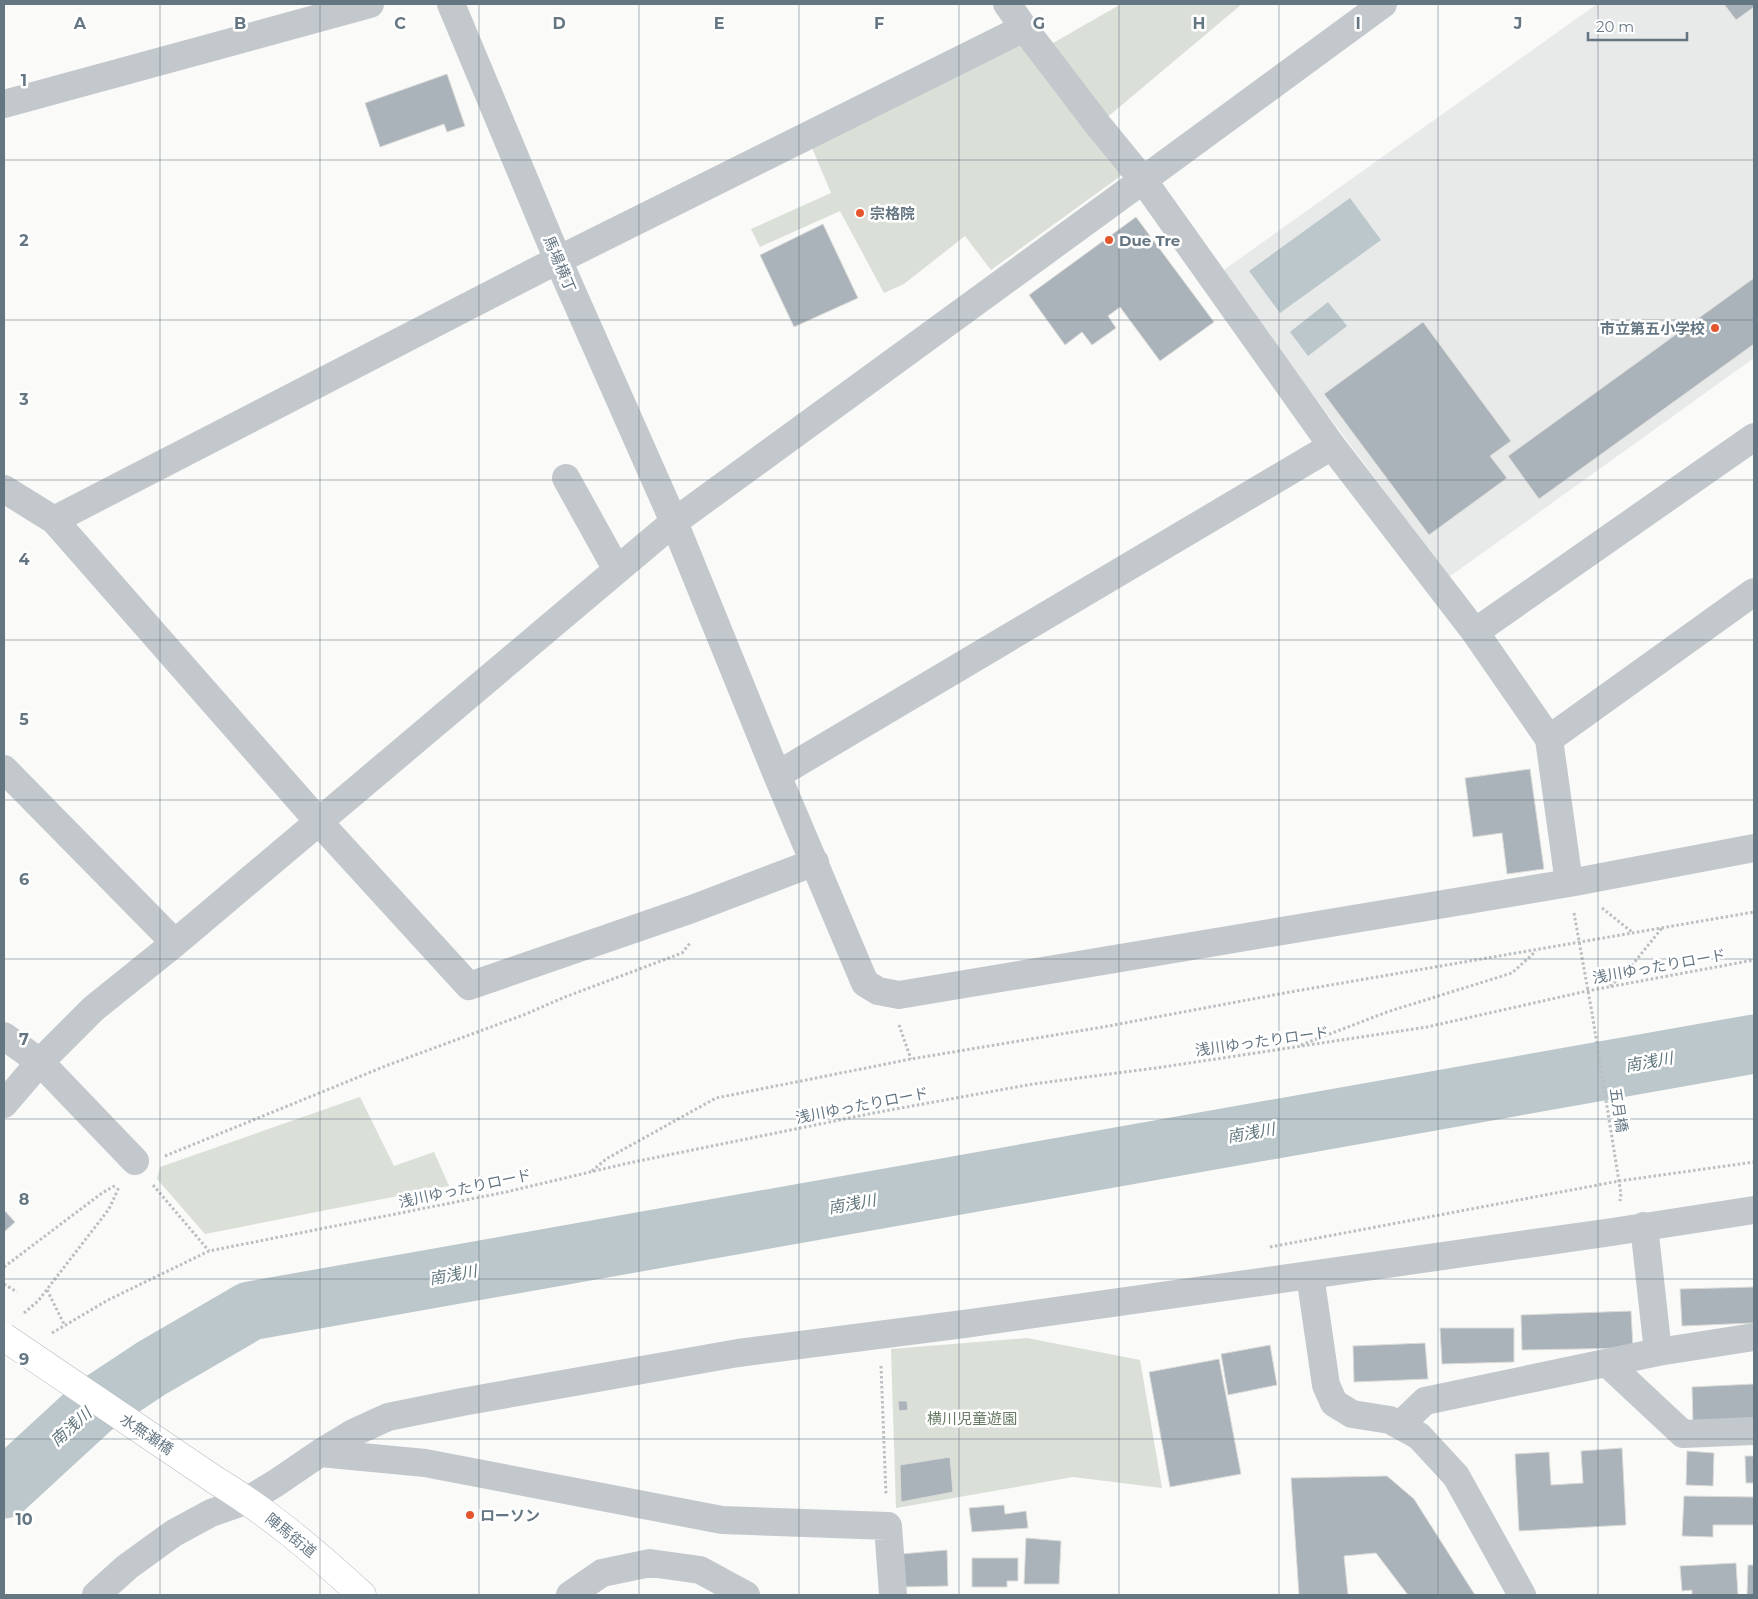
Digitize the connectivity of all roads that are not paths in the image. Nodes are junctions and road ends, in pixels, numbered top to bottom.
1 (370, 4) edge
2 (451, 4) edge
3 (1007, 4) edge
4 (1383, 4) edge
5 (1024, 28) junction
6 (4, 104) edge
7 (1143, 180) junction
8 (558, 260) junction
9 (1754, 437) edge
10 (1332, 446) junction
11 (566, 478) dead end
12 (4, 489) edge
13 (54, 520) junction
14 (674, 522) junction
15 (617, 570) junction
16 (1754, 592) edge
17 (1475, 632) junction
18 (1549, 739) junction
19 (4, 769) edge
20 (777, 775) junction
21 (319, 822) junction
22 (1754, 848) edge
23 (815, 862) junction
24 (1569, 883) junction
25 (176, 943) junction
26 (4, 1036) edge
27 (40, 1062) junction
28 (4, 1104) edge
29 (147, 1167) road end
30 (1754, 1210) edge
31 (1644, 1226) junction
32 (1310, 1274) junction
33 (11, 1327) edge
34 (1754, 1338) edge
35 (1658, 1352) junction
36 (1607, 1363) junction
37 (1400, 1426) junction
38 (1754, 1431) edge
39 (320, 1452) junction
40 (215, 1480) joint
41 (248, 1500) junction
42 (96, 1595) edge
43 (362, 1595) edge
44 (570, 1595) edge
45 (746, 1595) edge
46 (893, 1595) edge
47 (1522, 1595) edge

1 - 6 street
2 - 8 street, 馬場横丁
3 - 5 street
4 - 7 street
5 - 7 street
5 - 8 street
7 - 10 street
7 - 14 street
8 - 13 street
8 - 14 street, 馬場横丁
9 - 17 street
10 - 17 street
10 - 20 street
11 - 15 street
12 - 13 street
13 - 21 street
14 - 15 street
14 - 20 street, 馬場横丁
15 - 21 street
16 - 18 street
17 - 18 street
18 - 24 street
19 - 25 street
20 - 23 street, 馬場横丁
21 - 23 street
21 - 25 street
22 - 24 street, 馬場横丁
23 - 24 street, 馬場横丁
25 - 27 street
26 - 27 street
27 - 28 street
27 - 29 street
30 - 31 street
31 - 32 street
31 - 35 street
32 - 37 street
32 - 39 street
33 - 40 main road, 水無瀬橋, bridge
34 - 35 street
35 - 36 street
36 - 37 street
36 - 38 street
37 - 47 street
39 - 41 street
39 - 46 street
40 - 41 main road, 陣馬街道
41 - 42 street
41 - 43 main road, 陣馬街道
44 - 45 street

